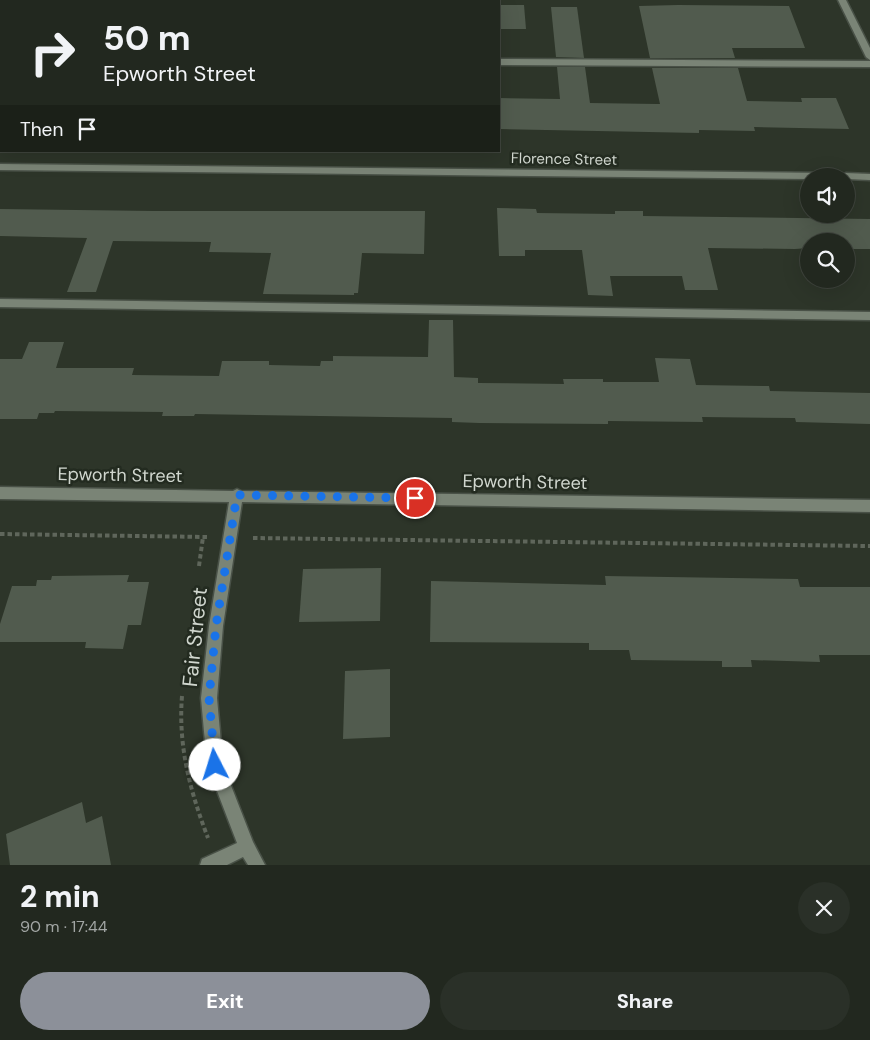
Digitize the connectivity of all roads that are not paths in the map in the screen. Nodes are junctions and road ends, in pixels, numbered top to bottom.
1 (842, 0) edge
2 (870, 57) edge
3 (500, 62) edge
4 (870, 64) edge
5 (0, 167) edge
6 (800, 176) edge
7 (855, 176) edge
8 (870, 177) edge
9 (0, 303) edge
10 (870, 316) edge
11 (0, 493) edge
12 (237, 495) junction
13 (870, 506) edge
14 (247, 847) junction
15 (208, 865) edge
16 (257, 865) edge

1 - 2 street
3 - 4 street
5 - 6 street, Florence Street
7 - 8 street
9 - 10 street
11 - 12 street, Epworth Street
12 - 13 street, Epworth Street
12 - 14 street, Fair Street
14 - 15 street
14 - 16 street, Fair Street

